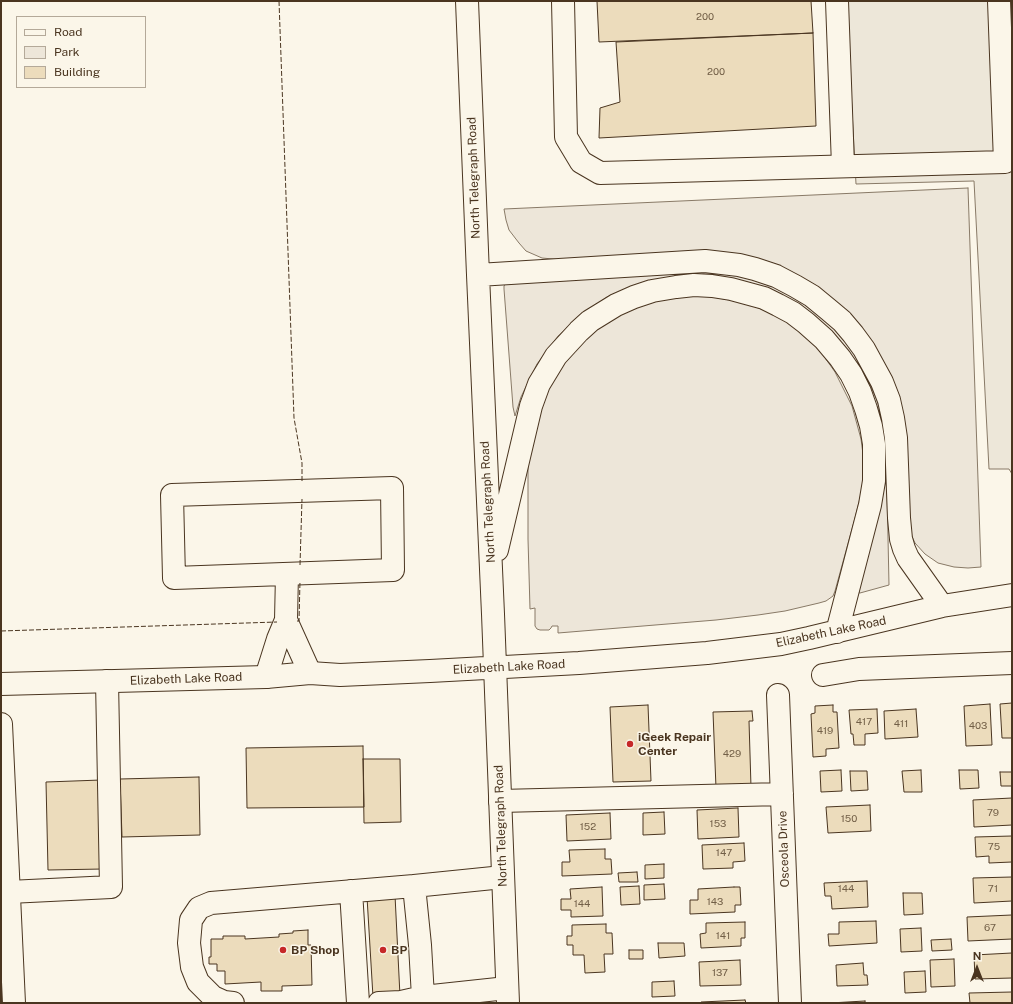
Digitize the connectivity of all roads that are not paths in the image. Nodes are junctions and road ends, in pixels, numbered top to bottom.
1 (467, 1) edge
2 (563, 1) edge
3 (837, 1) edge
4 (998, 1) edge
5 (843, 166) junction
6 (478, 274) junction
7 (287, 574) junction
8 (491, 576) junction
9 (1012, 595) edge
10 (942, 606) junction
11 (286, 620) junction
12 (837, 632) junction
13 (1012, 663) edge
14 (495, 668) junction
15 (310, 674) junction
16 (823, 675) dead end
17 (266, 677) junction
18 (107, 681) junction
19 (1, 684) edge
20 (778, 695) dead end
21 (1, 724) edge
22 (782, 794) junction
23 (500, 801) junction
24 (503, 877) junction
25 (414, 886) junction
26 (352, 891) junction
27 (9, 892) junction
28 (507, 996) edge
29 (423, 997) junction
30 (14, 1003) edge
31 (233, 1003) edge
32 (358, 1003) edge
33 (379, 1003) edge
34 (790, 1003) edge

1 - 6 main road, North Telegraph Road
2 - 5 main road
3 - 5 main road
4 - 5 main road
6 - 8 main road, North Telegraph Road
6 - 10 main road
7 - 7 main road
7 - 11 main road
8 - 12 main road
8 - 14 main road, North Telegraph Road
9 - 10 main road, Elizabeth Lake Road
10 - 12 main road, Elizabeth Lake Road
11 - 15 main road
11 - 17 main road
12 - 14 main road, Elizabeth Lake Road
13 - 16 main road
14 - 15 main road, Elizabeth Lake Road
14 - 23 main road, North Telegraph Road
15 - 17 main road, Elizabeth Lake Road
17 - 18 main road, Elizabeth Lake Road
18 - 19 main road, Elizabeth Lake Road
18 - 27 main road
20 - 22 main road, Osceola Drive
21 - 27 main road
22 - 23 main road
22 - 34 main road, Osceola Drive
23 - 24 main road, North Telegraph Road
24 - 25 main road
24 - 28 main road, North Telegraph Road
25 - 26 main road
25 - 29 main road
26 - 31 main road
26 - 32 main road
27 - 30 main road
28 - 29 main road
29 - 33 main road

